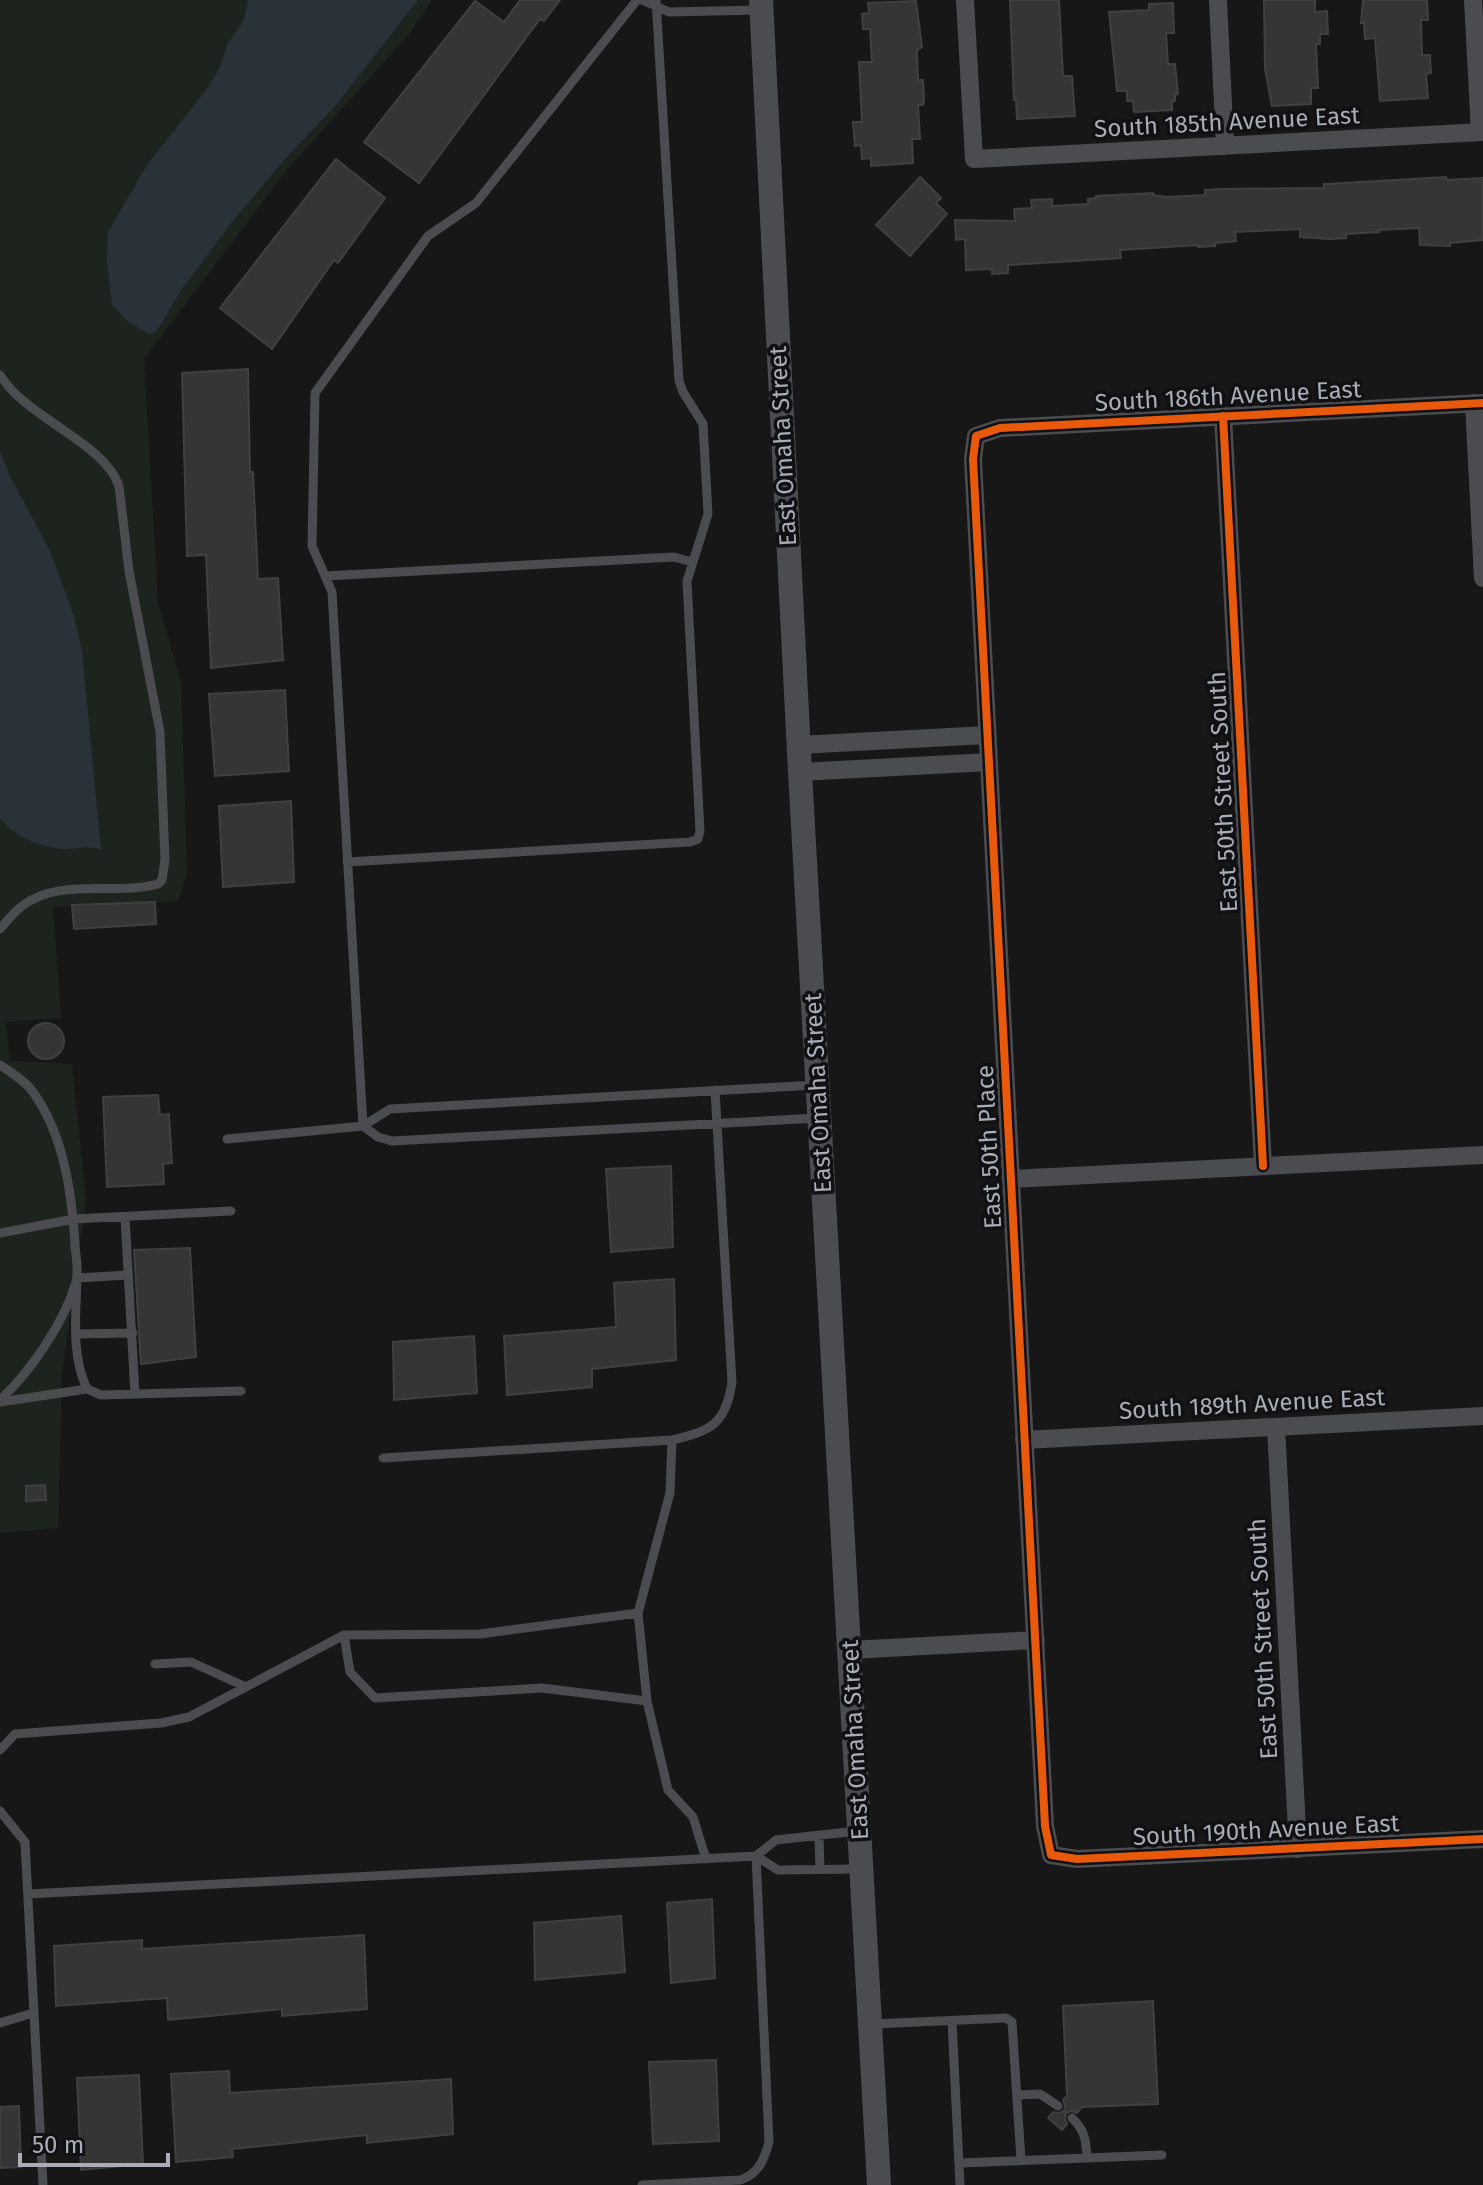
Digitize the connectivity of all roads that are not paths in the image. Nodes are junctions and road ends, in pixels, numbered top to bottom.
1 (640, 0) edge
2 (701, 0) edge
3 (965, 0) edge
4 (1218, 0) edge
5 (1473, 0) edge
6 (656, 3) edge
7 (761, 5) edge
8 (701, 11) junction
9 (1482, 132) edge
10 (1225, 146) junction
11 (0, 375) edge
12 (1478, 403) edge
13 (1223, 416) junction
14 (976, 436) joint
15 (692, 562) junction
16 (325, 576) junction
17 (1483, 578) edge
18 (987, 735) junction
19 (799, 745) junction
20 (989, 762) junction
21 (800, 772) junction
22 (347, 862) junction
23 (0, 929) edge
24 (0, 1065) edge
25 (818, 1085) junction
26 (715, 1090) junction
27 (820, 1118) junction
28 (717, 1122) junction
29 (363, 1126) junction
30 (227, 1139) dead end
31 (1483, 1155) edge
32 (1263, 1166) junction
33 (1011, 1179) junction
34 (231, 1211) dead end
35 (125, 1217) junction
36 (74, 1219) junction
37 (0, 1233) edge
38 (128, 1275) junction
39 (77, 1278) junction
40 (133, 1333) junction
41 (76, 1334) junction
42 (87, 1389) junction
43 (241, 1391) dead end
44 (135, 1394) junction
45 (0, 1401) edge
46 (1483, 1416) edge
47 (1276, 1427) junction
48 (672, 1440) junction
49 (1024, 1440) junction
50 (383, 1458) dead end
51 (638, 1613) junction
52 (344, 1635) junction
53 (1036, 1640) junction
54 (850, 1650) junction
55 (155, 1664) dead end
56 (246, 1687) junction
57 (647, 1701) junction
58 (0, 1750) edge
59 (0, 1811) edge
60 (860, 1830) junction
61 (819, 1837) junction
62 (1483, 1839) edge
63 (1298, 1849) junction
64 (1051, 1855) joint
65 (756, 1856) junction
66 (706, 1859) junction
67 (820, 1869) junction
68 (862, 1869) junction
69 (28, 1894) junction
70 (33, 2013) junction
71 (952, 2021) junction
72 (0, 2023) edge
73 (870, 2025) junction
74 (1017, 2095) junction
75 (1058, 2106) dead end
76 (1072, 2118) dead end
77 (1162, 2155) dead end
78 (1087, 2157) junction
79 (1021, 2160) junction
80 (960, 2163) junction
81 (43, 2185) edge
82 (642, 2185) edge
83 (879, 2185) edge
84 (960, 2185) edge

1 - 6 lane
1 - 16 lane
2 - 8 lane
3 - 10 street, South 185th Avenue East
4 - 10 street
5 - 9 street
6 - 8 lane
6 - 15 lane
7 - 8 lane
7 - 19 street, East Omaha Street
9 - 10 street, South 185th Avenue East
11 - 23 lane
12 - 13 street, South 186th Avenue East
12 - 17 street
13 - 14 street, South 186th Avenue East
13 - 32 street, East 50th Street South
14 - 18 street, East 50th Place
15 - 16 lane
15 - 22 lane
16 - 22 lane
18 - 19 street
18 - 20 street, East 50th Place
19 - 21 street, East Omaha Street
20 - 21 street
20 - 33 street, East 50th Place
21 - 25 street, East Omaha Street
22 - 29 lane
24 - 36 lane
25 - 26 lane
25 - 27 street, East Omaha Street
26 - 28 lane
26 - 29 lane
27 - 28 lane
27 - 54 street, East Omaha Street
28 - 29 lane
28 - 48 lane
29 - 30 lane
31 - 32 street
32 - 33 street
33 - 49 street, East 50th Place
34 - 35 lane
35 - 36 lane
35 - 38 lane
36 - 37 lane
36 - 39 lane
38 - 39 lane
38 - 40 lane
39 - 41 lane
39 - 45 lane
40 - 41 lane
40 - 44 lane
41 - 42 lane
42 - 44 lane
42 - 45 lane
43 - 44 lane
46 - 47 street, South 189th Avenue East
47 - 49 street, South 189th Avenue East
47 - 63 street, East 50th Street South
48 - 50 lane
48 - 51 lane
49 - 53 street, East 50th Place
51 - 52 lane
51 - 57 lane
52 - 56 lane
52 - 57 lane
53 - 54 street
53 - 64 street, East 50th Place
54 - 60 street, East Omaha Street
55 - 56 lane
56 - 58 lane
57 - 66 lane
59 - 69 lane
60 - 61 lane
60 - 68 street, East Omaha Street
61 - 65 lane
61 - 67 lane
62 - 63 street, South 190th Avenue East
63 - 64 street, South 190th Avenue East
65 - 66 lane
65 - 67 lane
65 - 82 lane
66 - 69 lane
67 - 68 lane
68 - 73 street, East Omaha Street
69 - 70 lane
70 - 72 lane
70 - 81 lane
71 - 73 lane
71 - 74 lane
71 - 80 lane
73 - 83 street, East Omaha Street
74 - 75 lane
74 - 79 lane
76 - 78 lane
77 - 78 lane
78 - 79 lane
79 - 80 lane
80 - 84 lane

